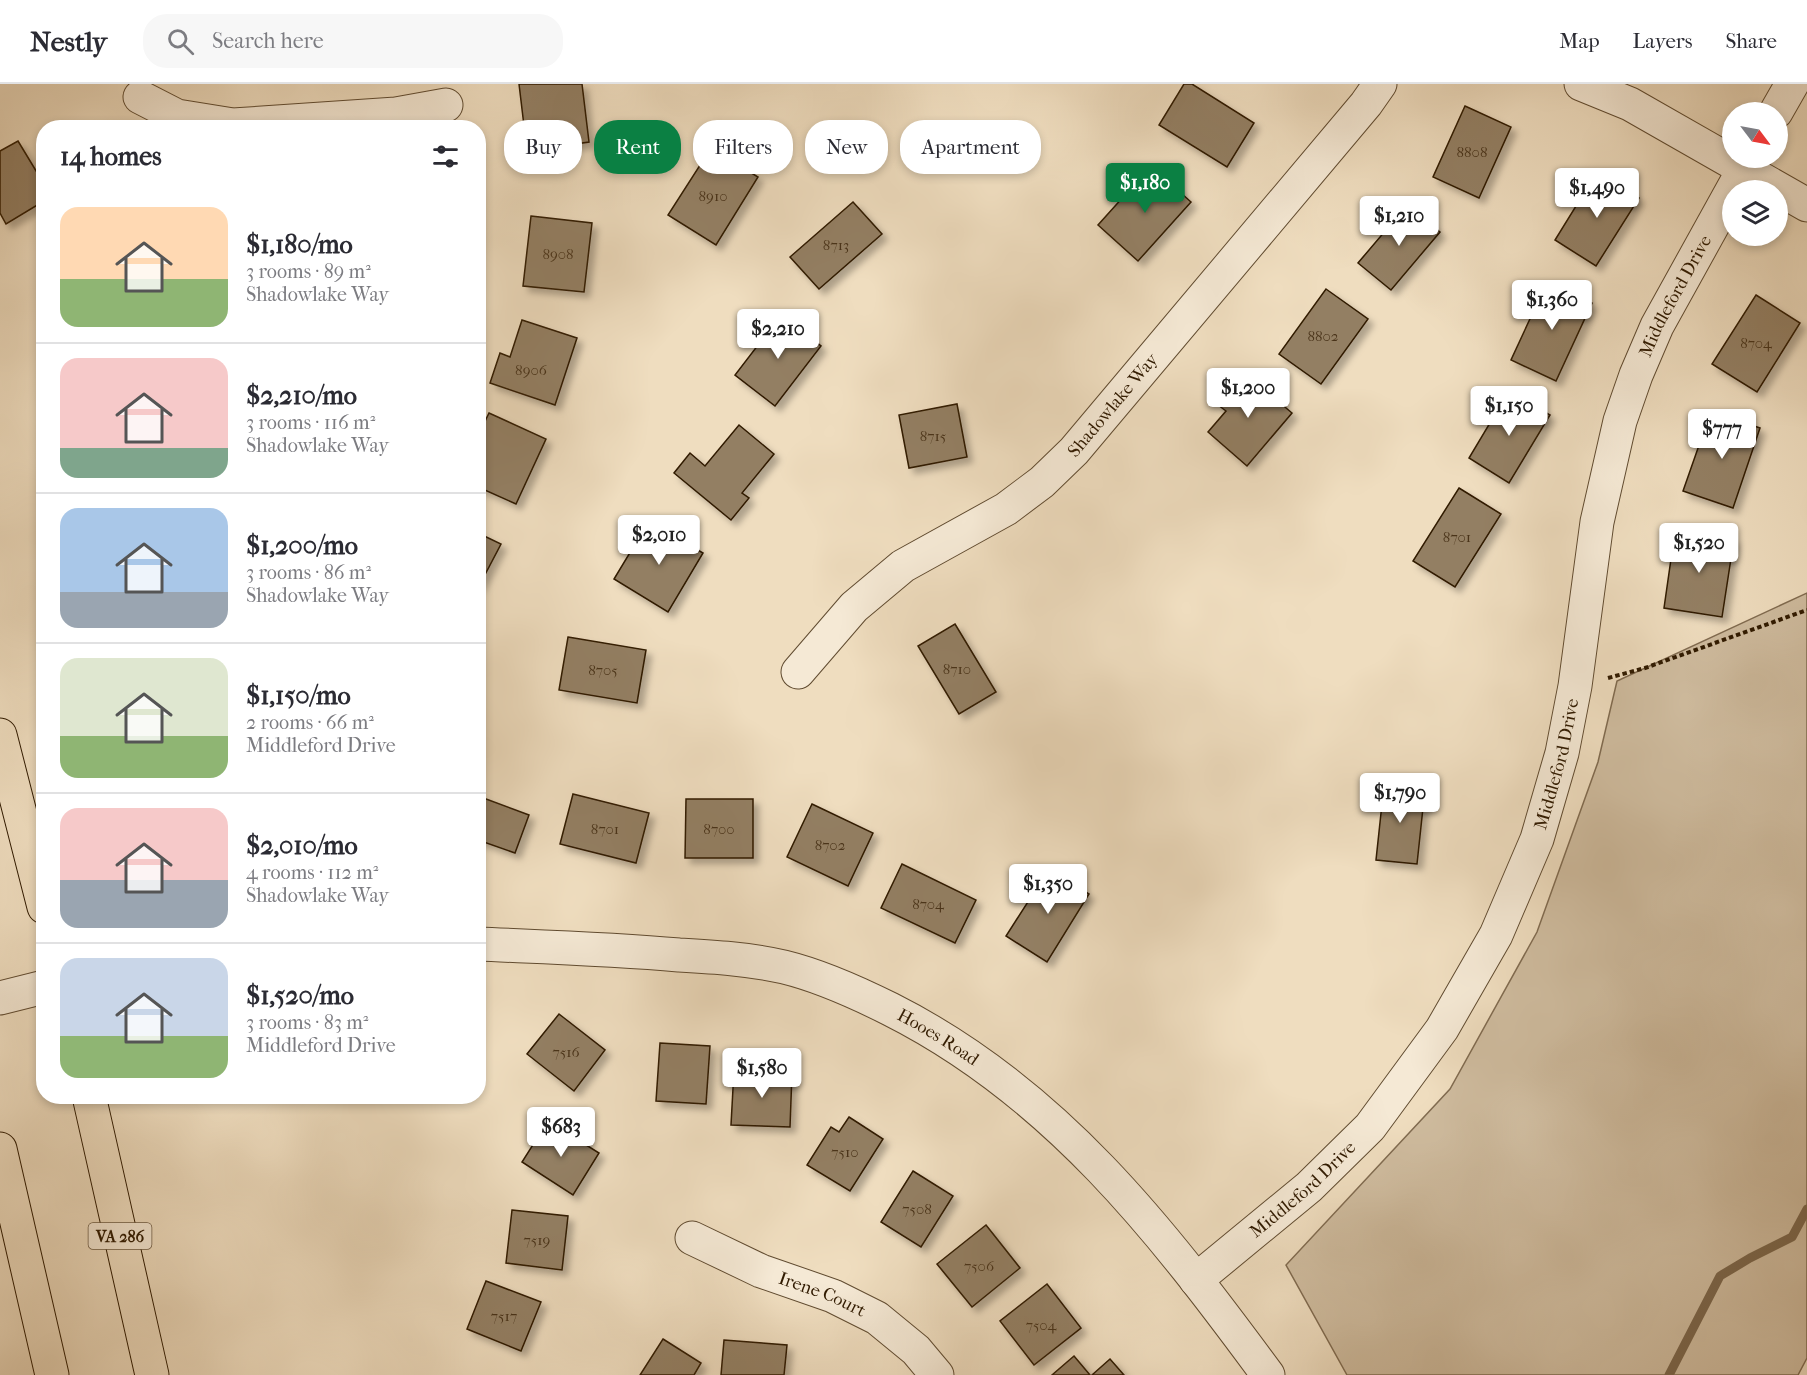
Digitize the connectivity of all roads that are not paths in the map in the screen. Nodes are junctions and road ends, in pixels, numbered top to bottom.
1 (1380, 84) edge
2 (1581, 84) edge
3 (1792, 84) edge
4 (140, 97) dead end
5 (1782, 102) edge
6 (446, 105) edge
7 (202, 120) edge
8 (307, 120) edge
9 (1722, 150) edge
10 (1744, 168) edge
11 (1754, 168) edge
12 (1807, 205) edge
13 (798, 672) dead end
14 (0, 735) edge
15 (36, 876) edge
16 (486, 944) edge
17 (36, 989) edge
18 (0, 998) edge
19 (90, 1104) edge
20 (0, 1149) edge
21 (692, 1238) dead end
22 (1196, 1280) junction
23 (52, 1375) edge
24 (152, 1375) edge
25 (937, 1375) edge
26 (1268, 1375) edge

1 - 13 street, Shadowlake Way
2 - 9 street
3 - 5 street
4 - 7 street
6 - 8 street
10 - 22 street, Middleford Drive
11 - 12 street
14 - 15 highway
16 - 22 street, Hooes Road
17 - 18 street
19 - 24 highway, VA 286
20 - 23 highway
21 - 25 street, Irene Court
22 - 26 street, Hooes Road

